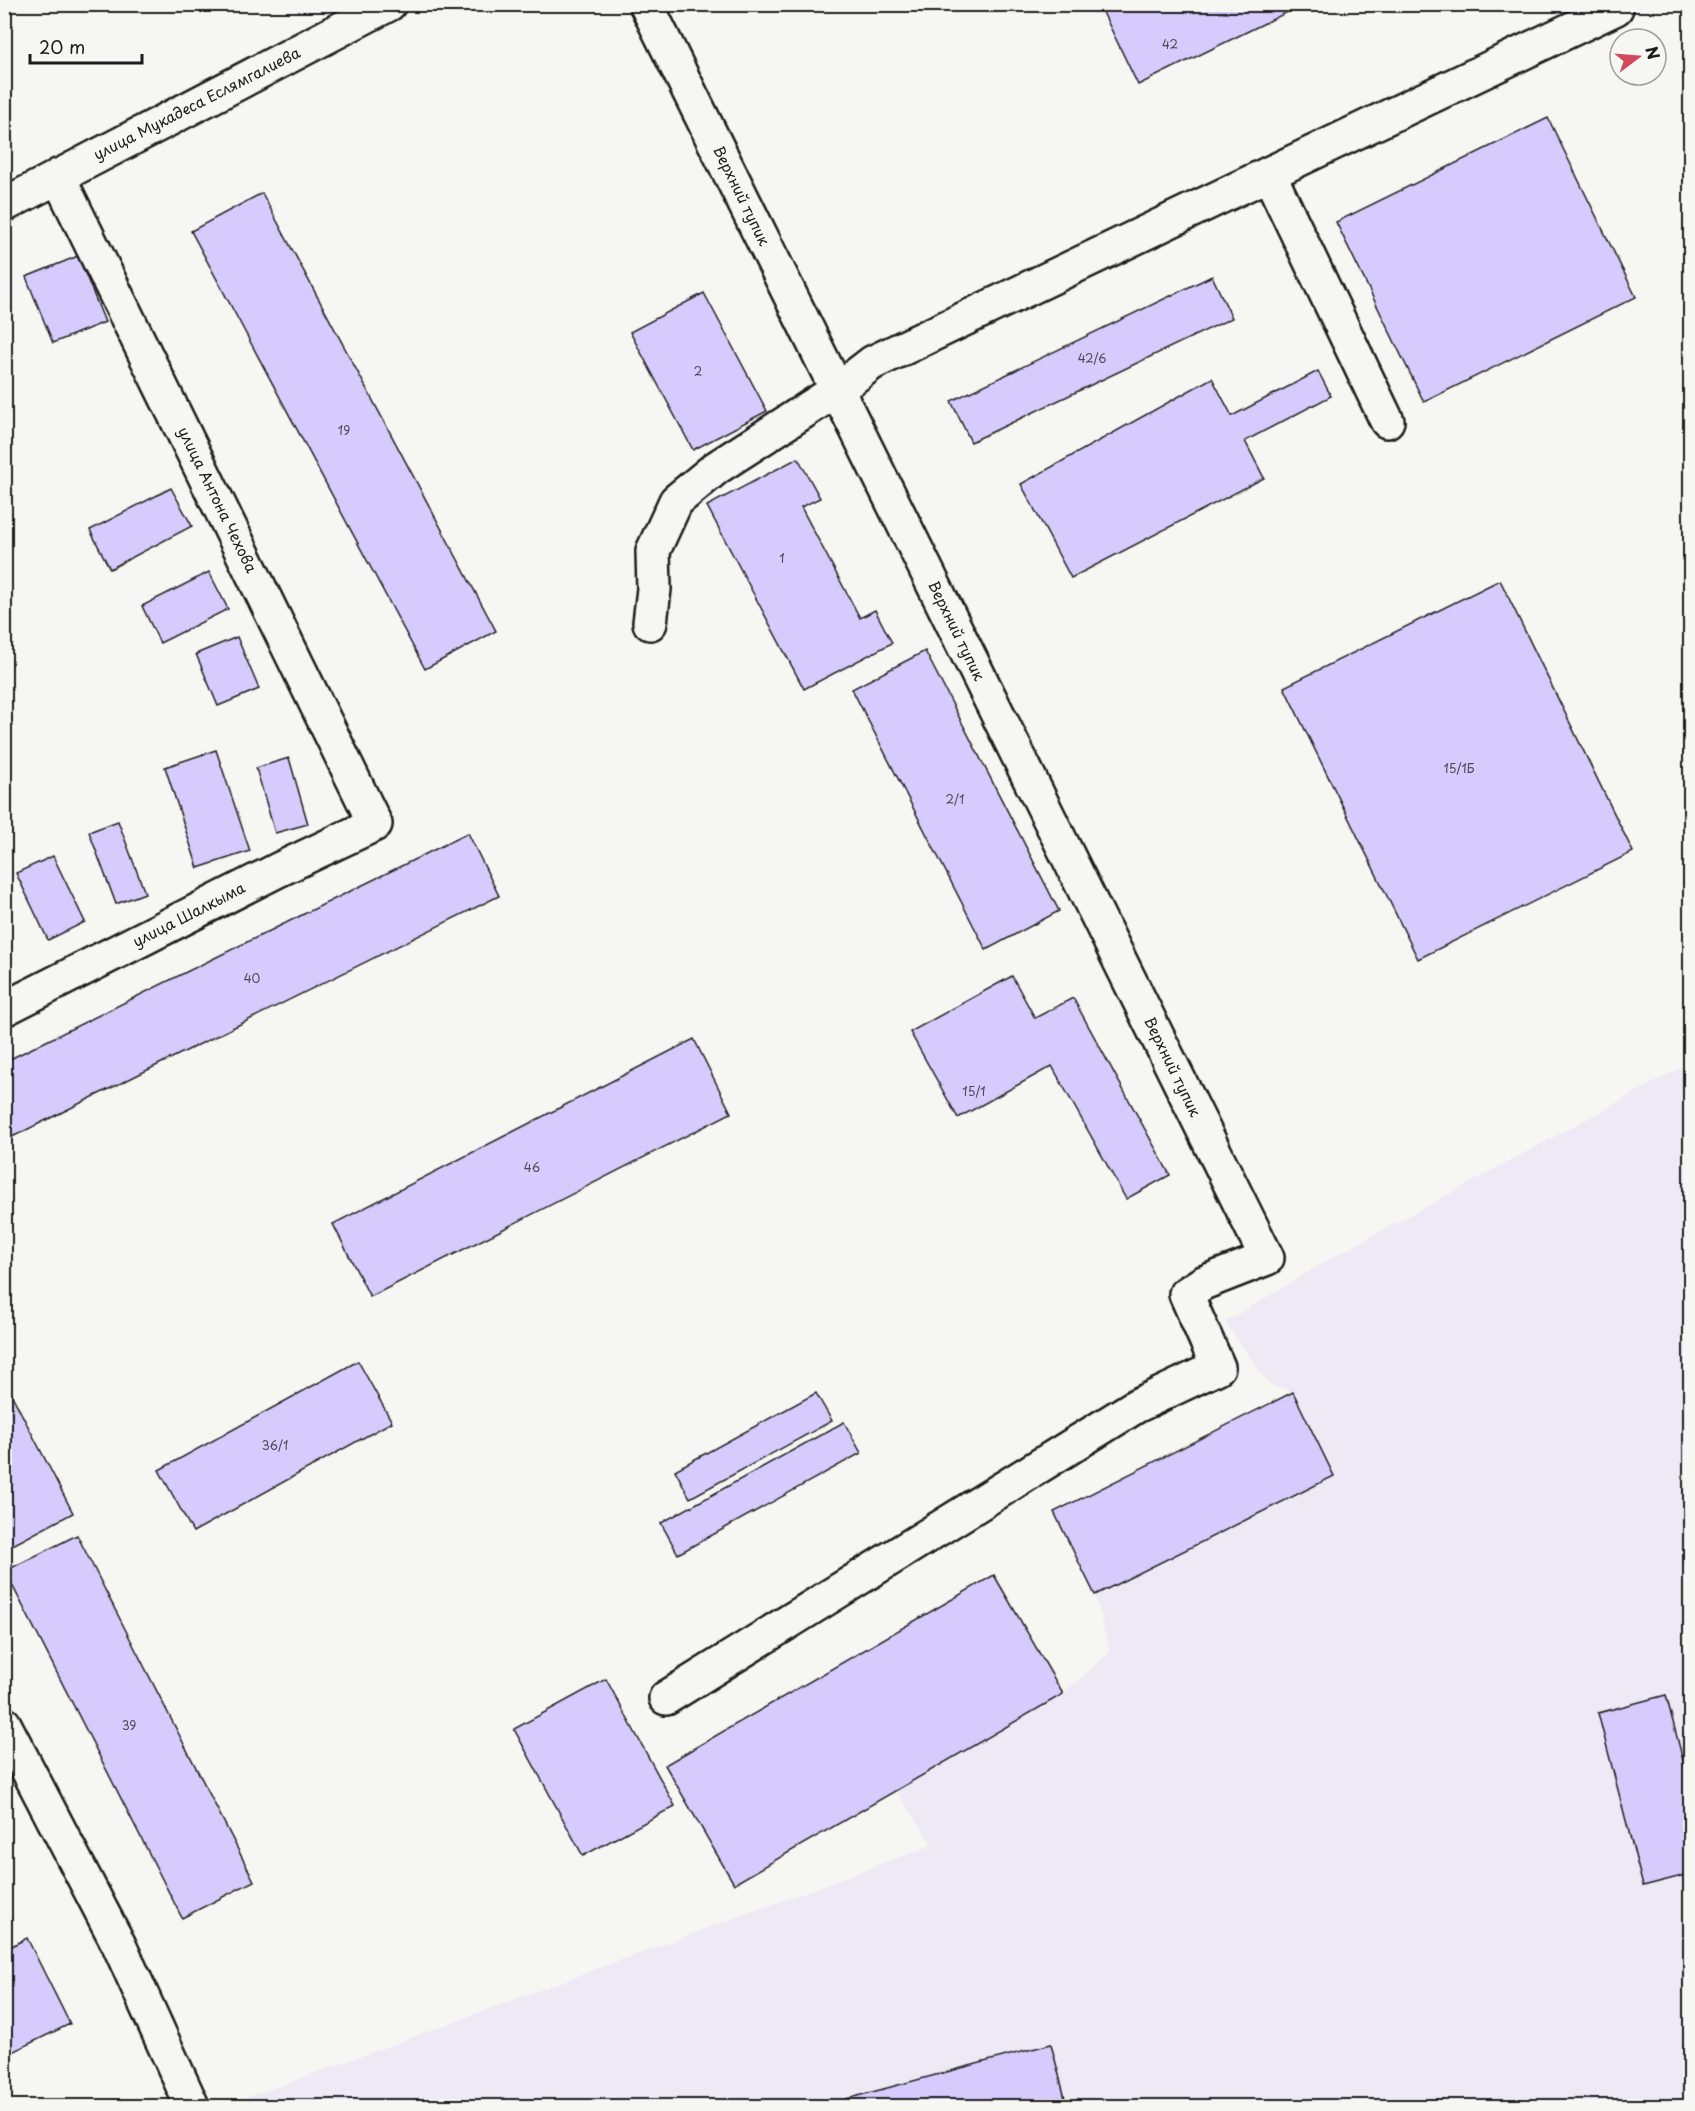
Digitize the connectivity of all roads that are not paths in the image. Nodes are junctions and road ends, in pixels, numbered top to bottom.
1 (389, 4) edge
2 (646, 4) edge
3 (1616, 8) dead end
4 (1269, 174) junction
5 (58, 176) junction
6 (4, 205) edge
7 (837, 390) junction
8 (1387, 421) dead end
9 (650, 623) dead end
10 (375, 824) joint
11 (4, 1009) edge
12 (666, 1698) dead end
13 (4, 1724) edge
14 (192, 2106) edge

1 - 5 street, улица Мукадеса Еслямгалиева
2 - 7 street, Верхний тупик
3 - 4 street
4 - 7 street
4 - 8 street
5 - 6 street, улица Мукадеса Еслямгалиева
5 - 10 street, улица Антона Чехова
7 - 9 street
7 - 12 street, Верхний тупик
10 - 11 street, улица Шалкыма
13 - 14 street

